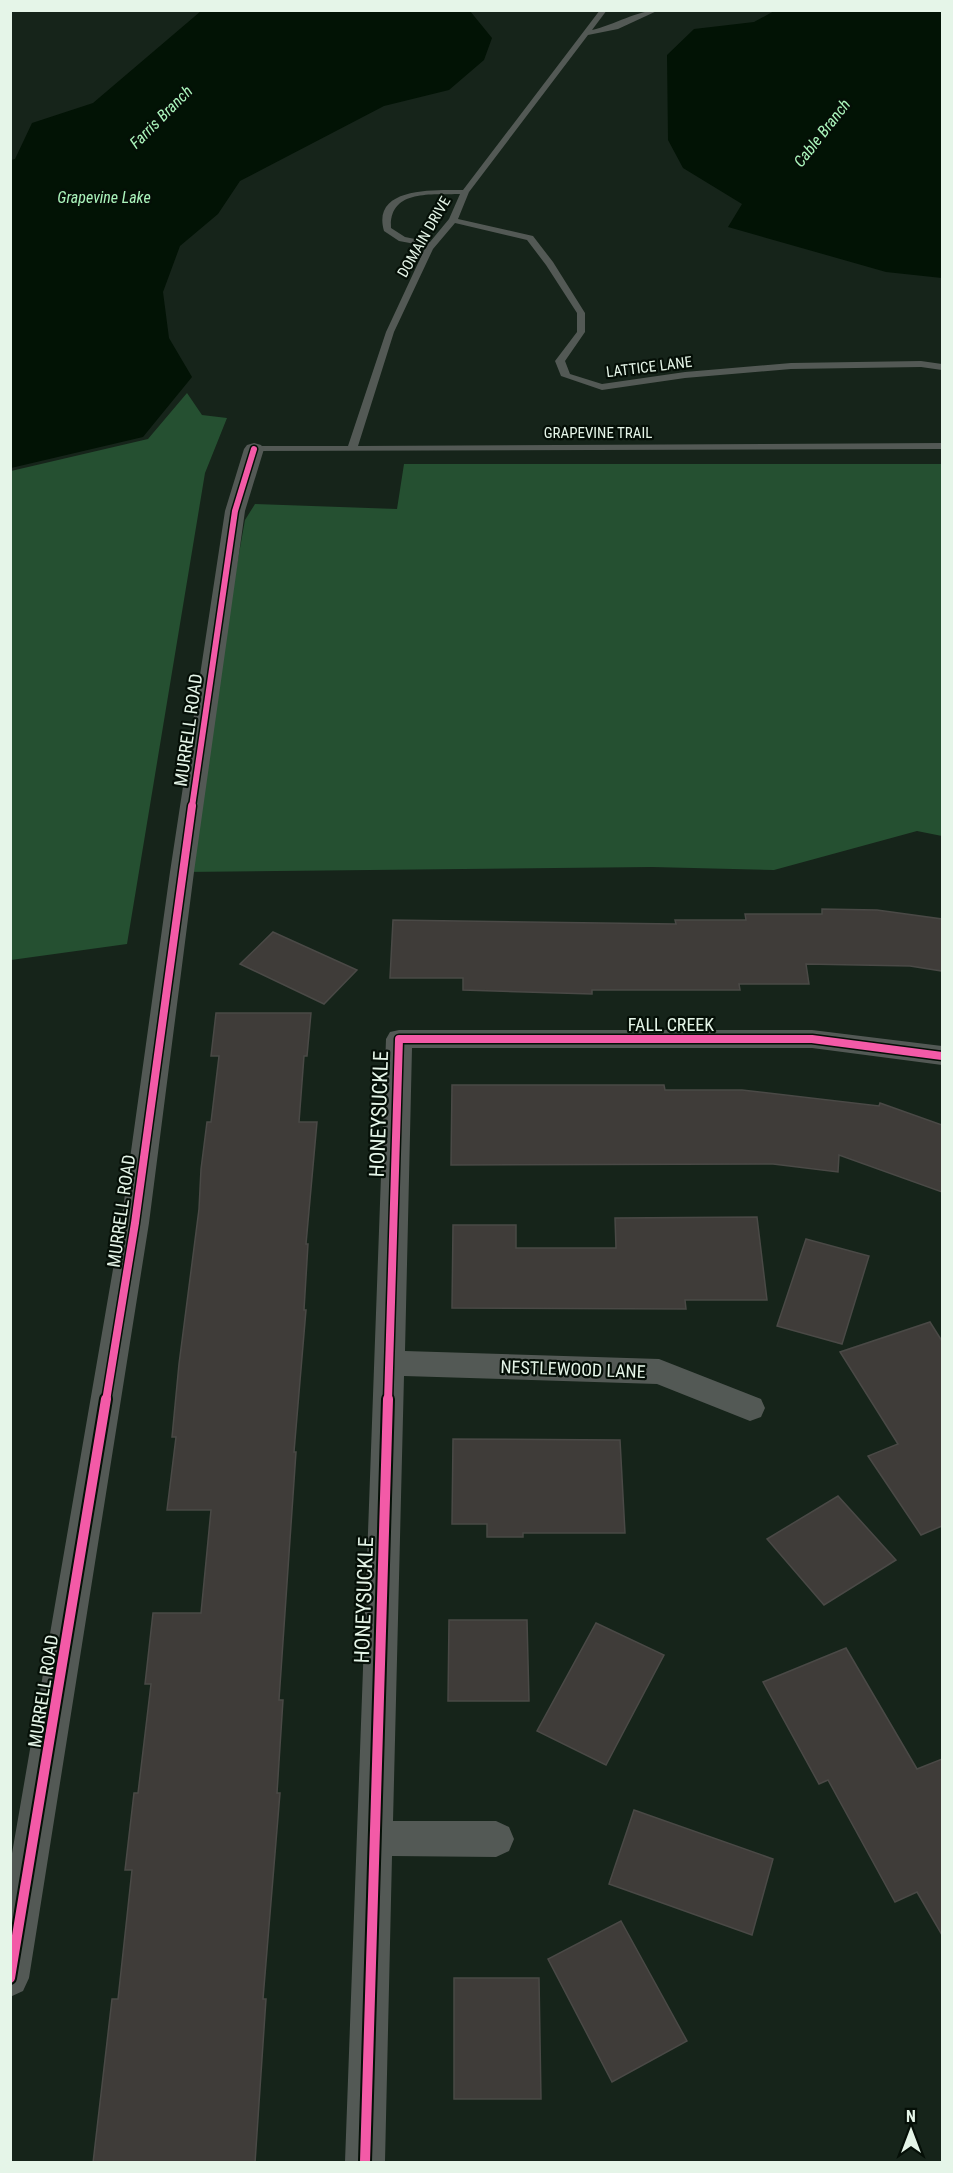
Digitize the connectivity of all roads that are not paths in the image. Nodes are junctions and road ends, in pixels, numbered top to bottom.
1 (604, 10) edge
2 (656, 10) edge
3 (585, 34) junction
4 (465, 192) junction
5 (453, 220) junction
6 (432, 245) junction
7 (942, 367) edge
8 (942, 446) edge
9 (254, 449) joint
10 (352, 449) junction
11 (399, 1039) joint
12 (942, 1056) edge
13 (389, 1364) junction
14 (750, 1408) dead end
15 (375, 1838) junction
16 (496, 1839) dead end
17 (10, 1978) edge
18 (365, 2163) edge

1 - 3 lane, DOMAIN DRIVE
2 - 3 lane
3 - 4 lane, DOMAIN DRIVE
4 - 5 lane, DOMAIN DRIVE
4 - 6 lane
5 - 6 lane, DOMAIN DRIVE
5 - 7 lane, LATTICE LANE
6 - 10 lane, DOMAIN DRIVE
8 - 10 lane, GRAPEVINE TRAIL
9 - 10 lane, GRAPEVINE TRAIL
9 - 17 street, MURRELL ROAD
11 - 12 street, FALL CREEK
11 - 13 street, HONEYSUCKLE
13 - 14 street, NESTLEWOOD LANE
13 - 15 street, HONEYSUCKLE
15 - 16 street
15 - 18 street, HONEYSUCKLE

